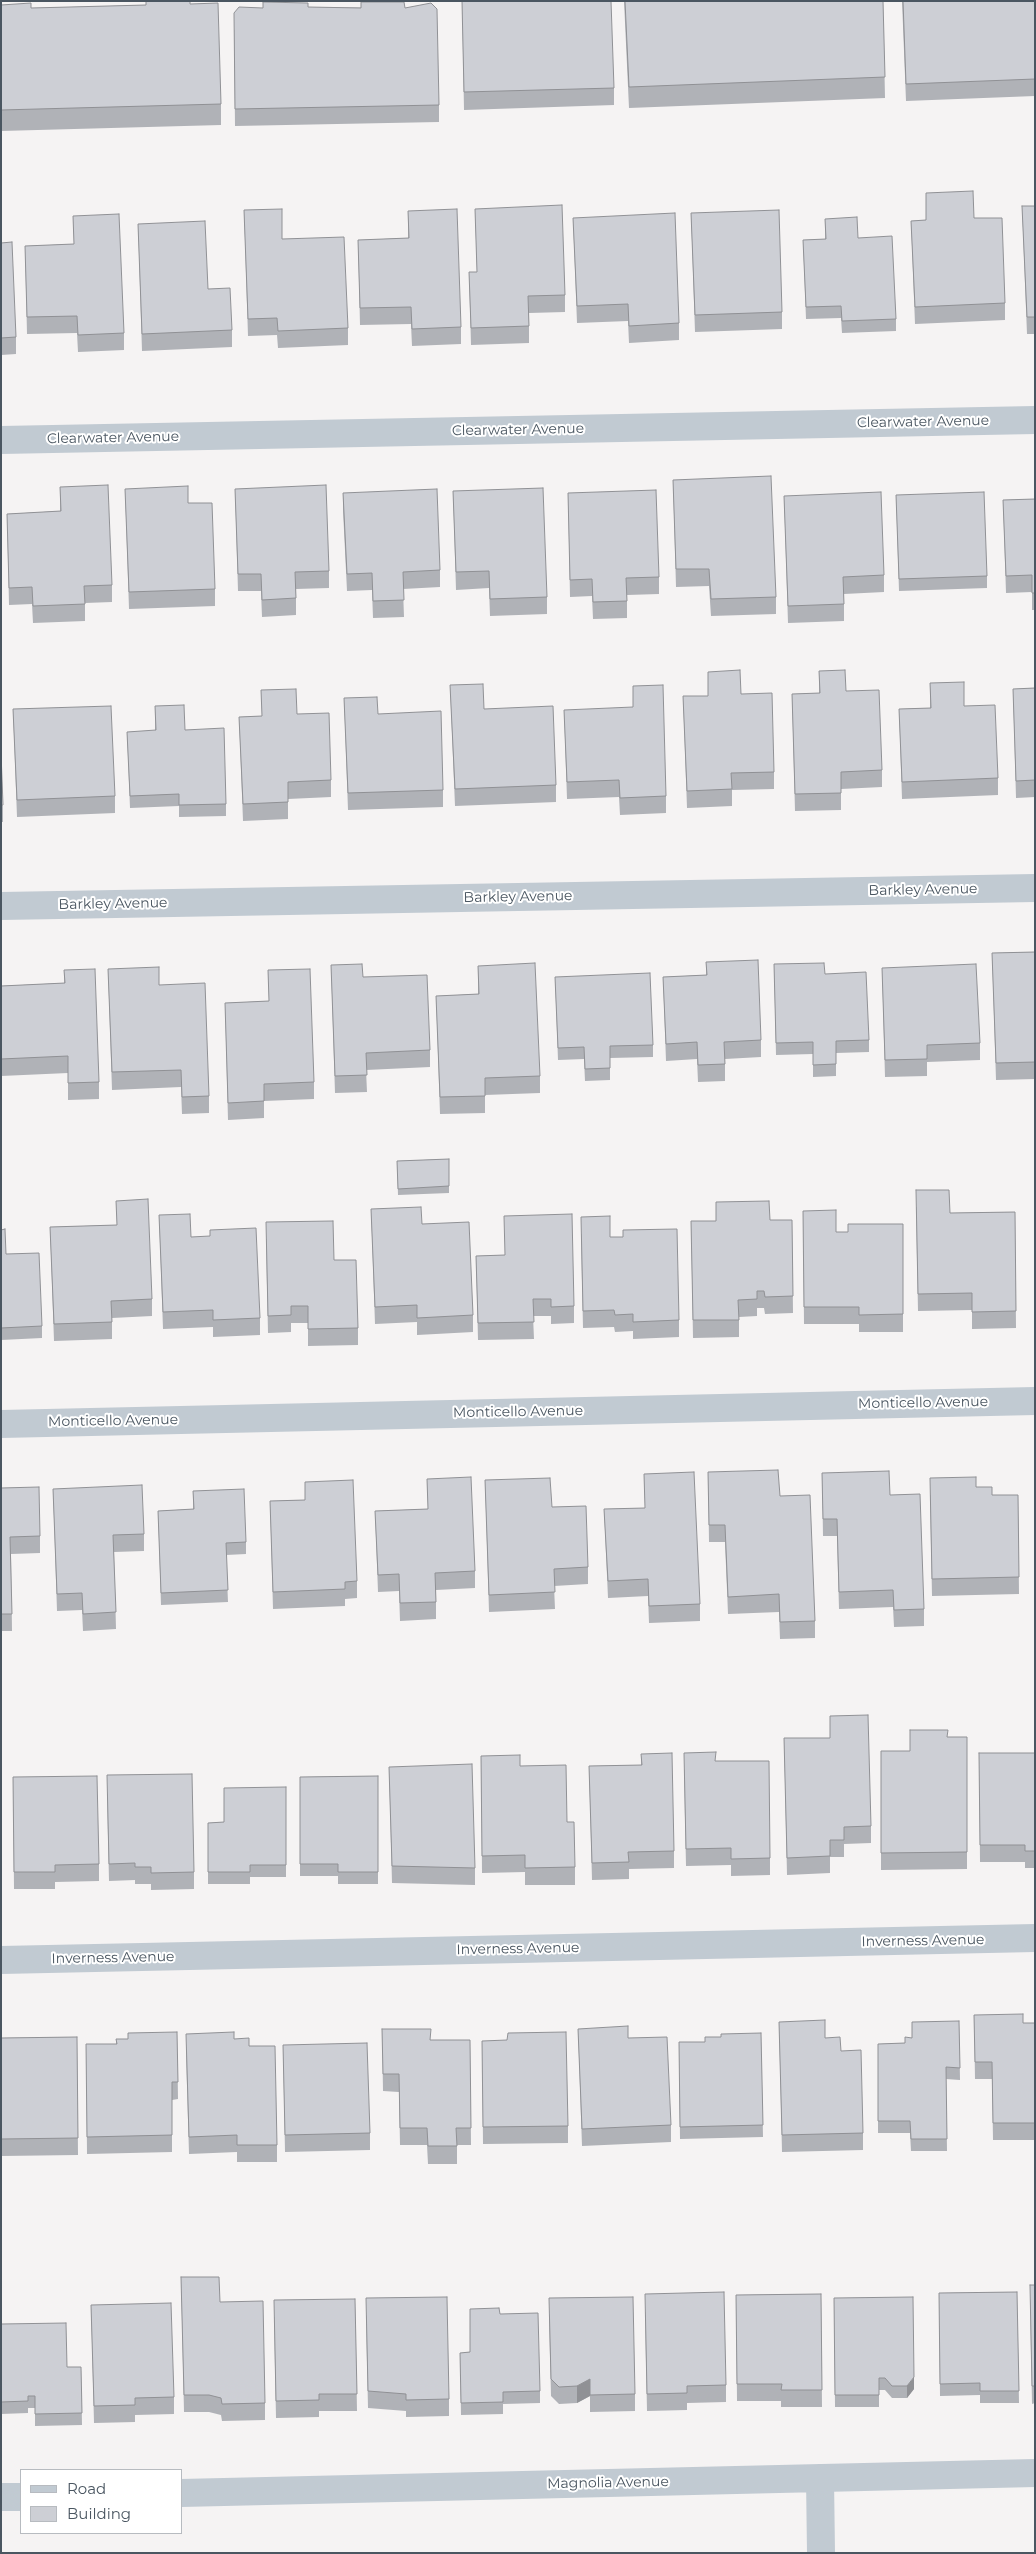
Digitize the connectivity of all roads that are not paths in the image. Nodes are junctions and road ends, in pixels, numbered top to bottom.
1 (1035, 420) edge
2 (1, 440) edge
3 (1035, 888) edge
4 (1, 906) edge
5 (1035, 1401) edge
6 (1, 1424) edge
7 (1035, 1938) edge
8 (1, 1960) edge
9 (1035, 2473) edge
10 (820, 2478) junction
11 (182, 2493) edge
12 (20, 2496) edge
13 (1, 2497) edge
14 (821, 2553) edge

1 - 2 street, Clearwater Avenue
3 - 4 street, Barkley Avenue
5 - 6 street, Monticello Avenue
7 - 8 street, Inverness Avenue
9 - 10 street, Magnolia Avenue
10 - 11 street, Magnolia Avenue
10 - 14 street
12 - 13 street

